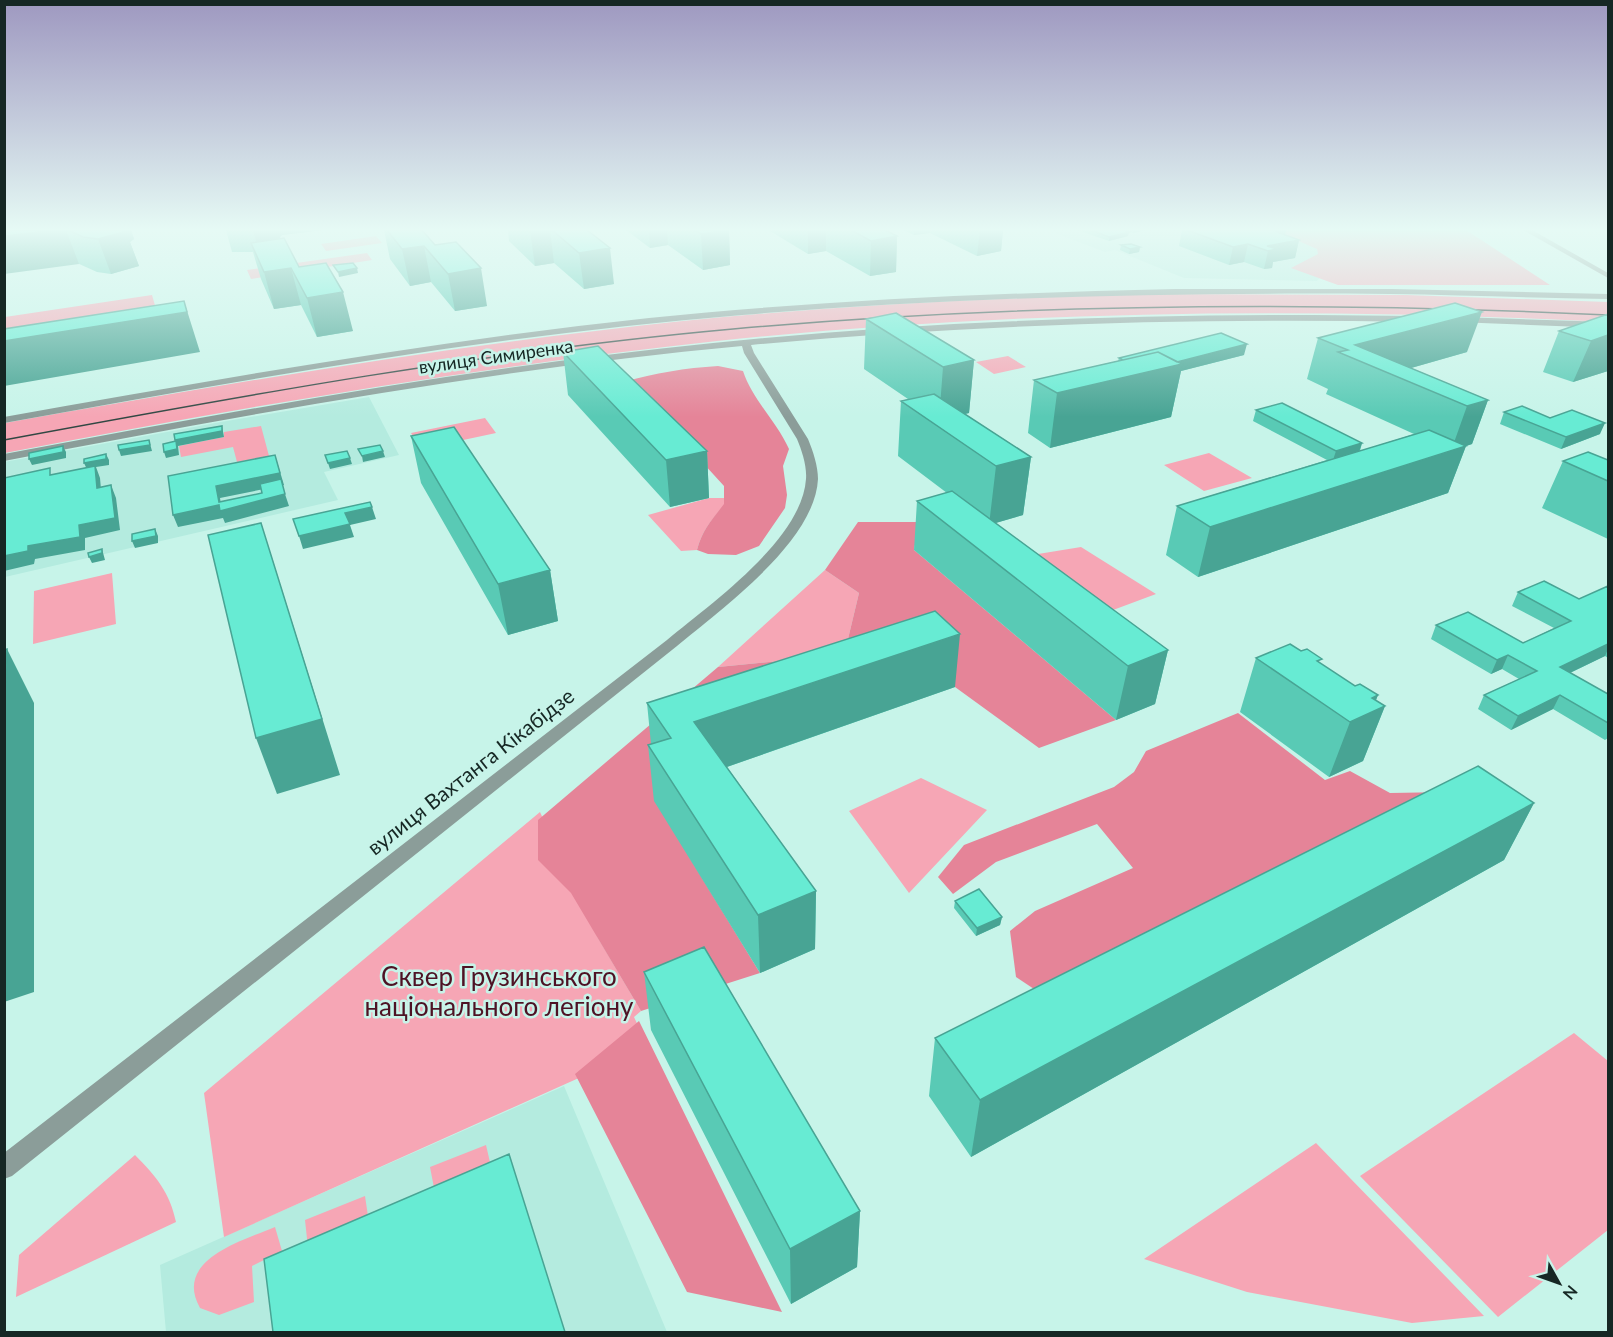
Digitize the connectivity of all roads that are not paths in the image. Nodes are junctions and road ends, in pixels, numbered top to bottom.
1 (1134, 292) edge
2 (1418, 292) edge
3 (1608, 297) edge
4 (1433, 319) edge
5 (1445, 319) edge
6 (1608, 325) edge
7 (746, 343) junction
8 (4, 420) edge
9 (4, 458) edge
10 (4, 1168) edge

1 - 8 street, вулиця Симиренка
2 - 3 street, вулиця Симиренка
4 - 7 street, вулиця Симиренка
5 - 6 street
7 - 9 street, вулиця Симиренка
7 - 10 street, вулиця Вахтанга Кікабідзе

